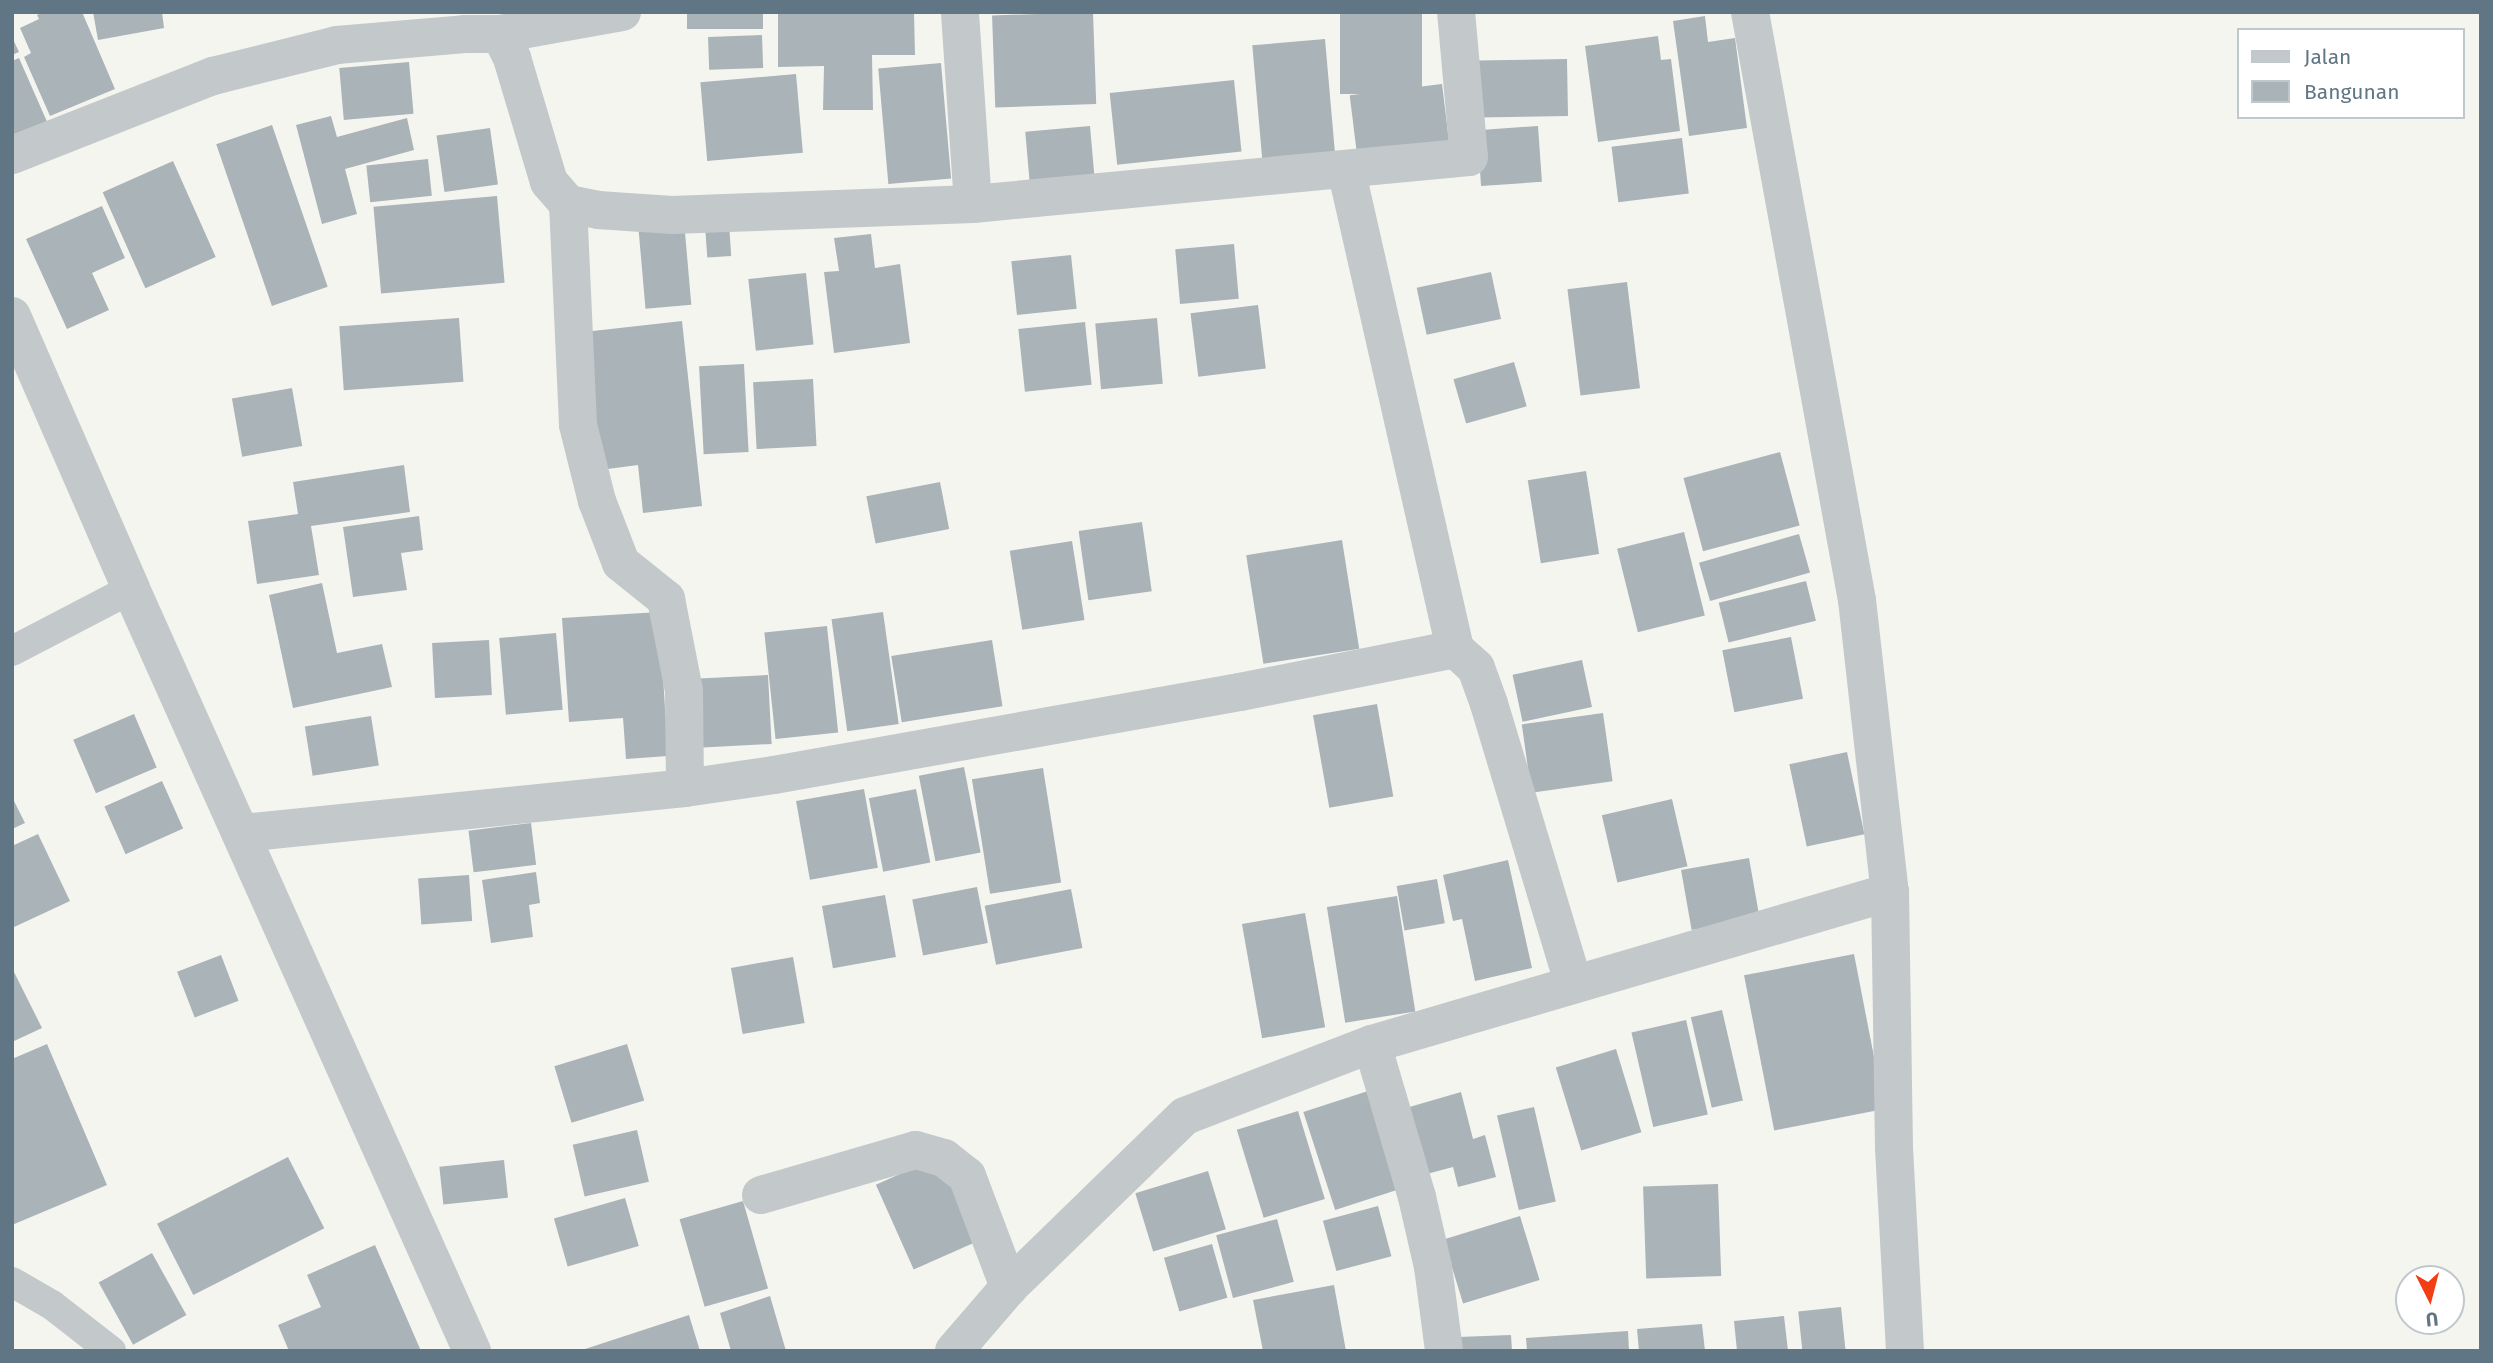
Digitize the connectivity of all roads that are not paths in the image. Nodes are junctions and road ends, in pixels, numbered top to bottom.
1 (622, 12) edge
2 (960, 12) edge
3 (1456, 12) edge
4 (1750, 12) edge
5 (500, 34) junction
6 (12, 155) edge
7 (1346, 169) junction
8 (568, 204) junction
9 (973, 204) junction
10 (12, 316) edge
11 (131, 589) junction
12 (1455, 649) junction
13 (12, 651) edge
14 (685, 788) junction
15 (242, 832) junction
16 (1891, 892) junction
17 (1573, 983) junction
18 (1372, 1044) junction
19 (761, 1195) dead end
20 (12, 1282) edge
21 (1009, 1287) junction
22 (111, 1351) edge
23 (472, 1351) edge
24 (954, 1351) edge
25 (1444, 1351) edge
26 (1905, 1351) edge

1 - 5 street
2 - 9 street
3 - 7 street
4 - 16 street
5 - 6 street
5 - 8 street
7 - 9 street
7 - 12 street
8 - 9 street
8 - 14 street
10 - 11 street
11 - 13 lane
11 - 15 street
12 - 14 street
12 - 17 street
14 - 15 street
15 - 23 street
16 - 17 street
16 - 26 street
17 - 18 street
18 - 21 street
18 - 25 street
19 - 21 street
20 - 22 lane
21 - 24 street

